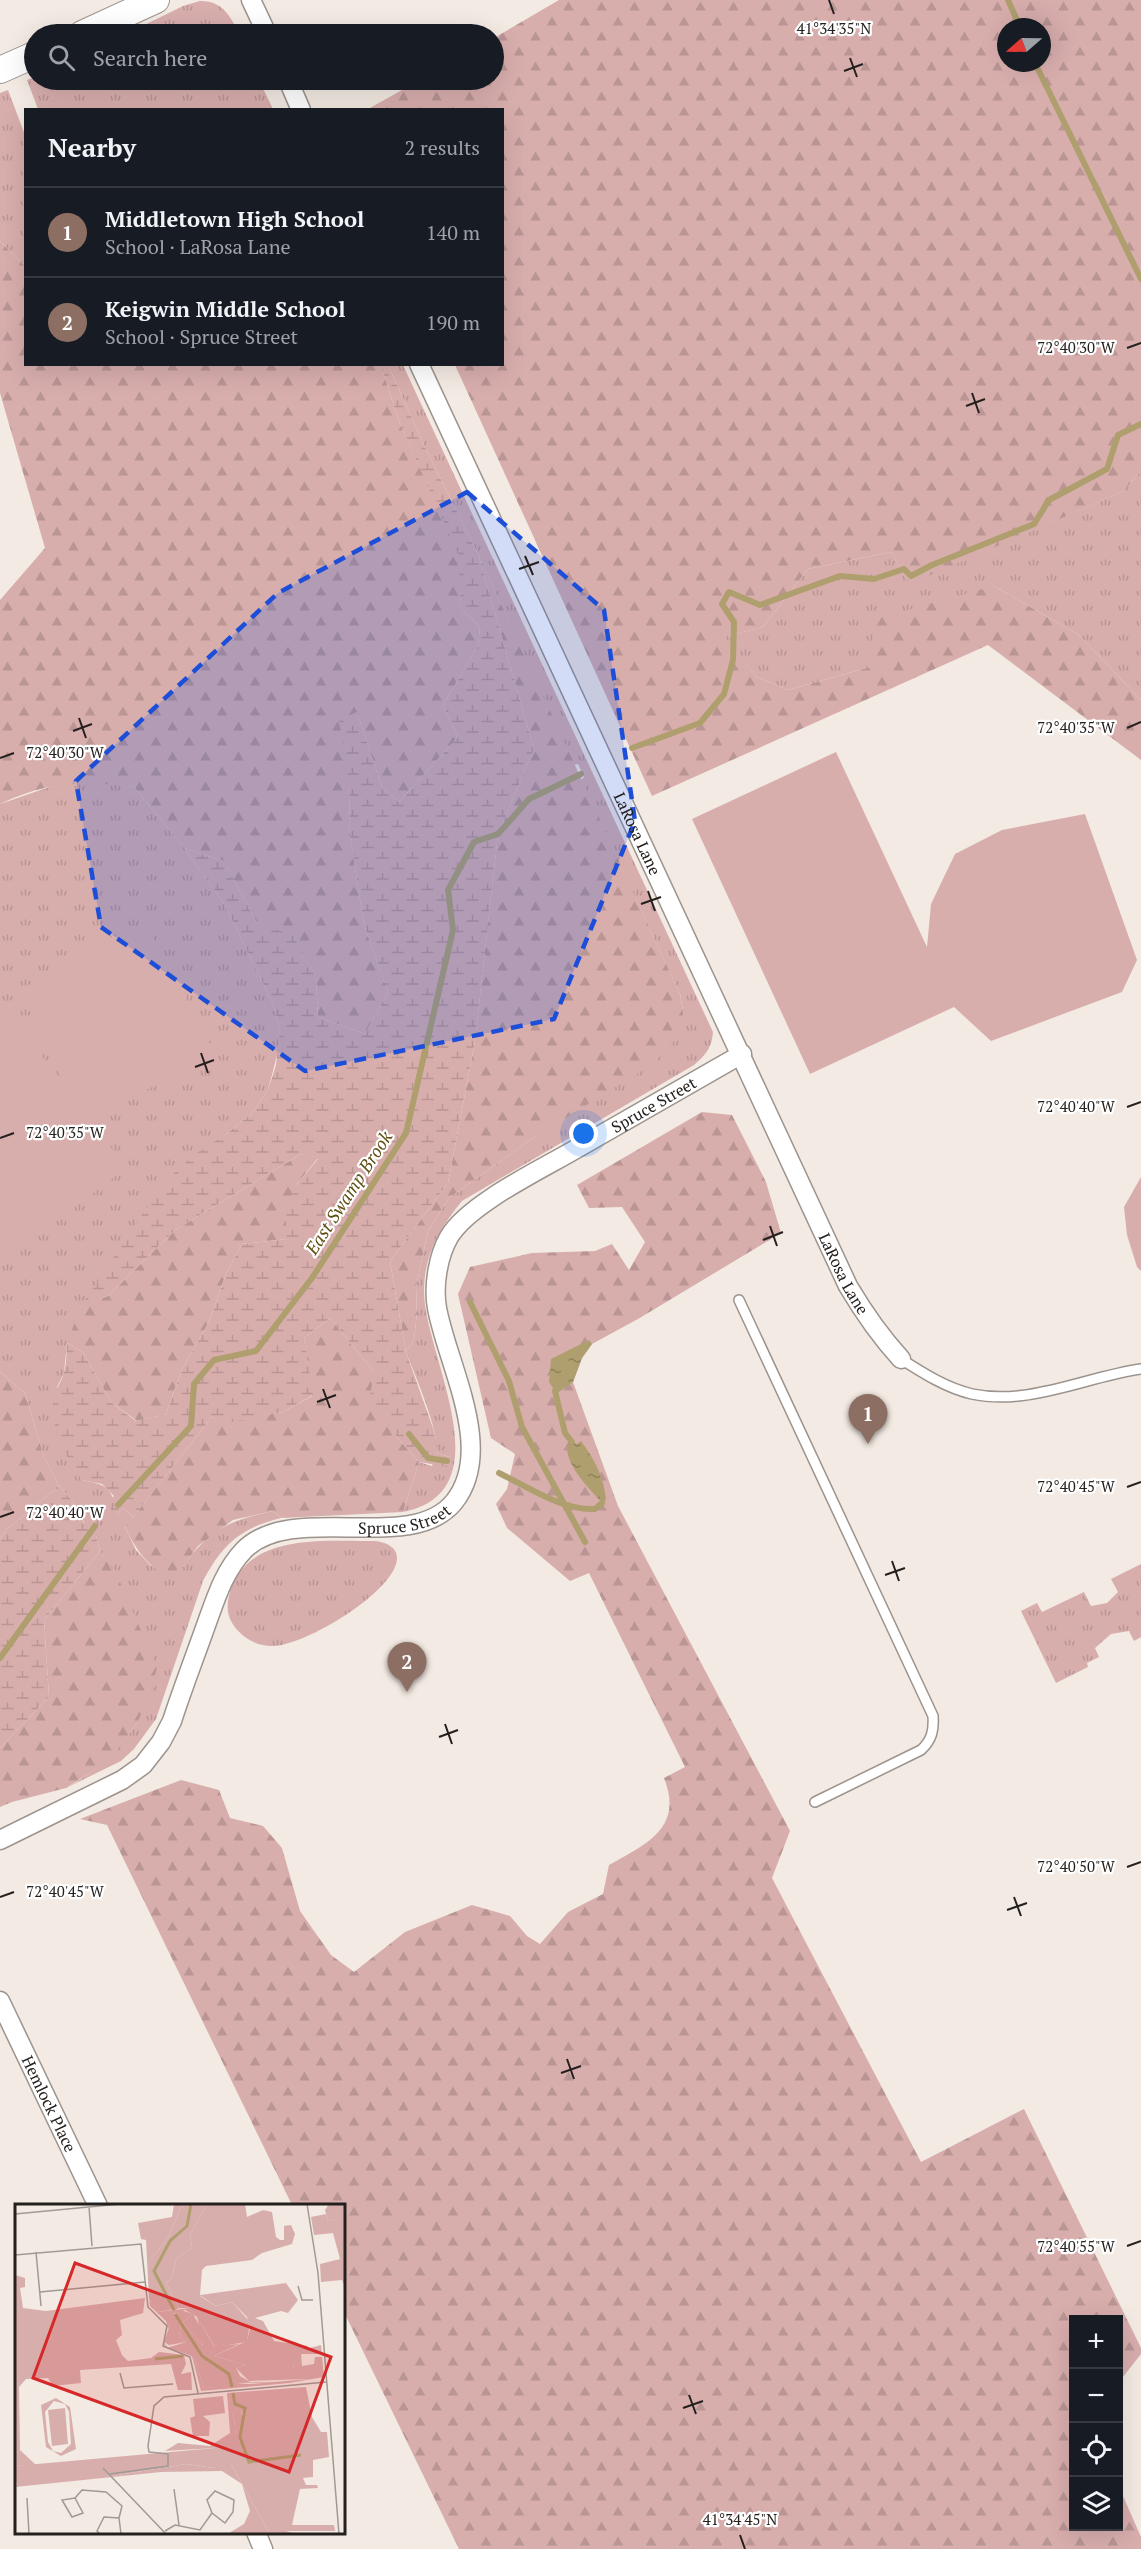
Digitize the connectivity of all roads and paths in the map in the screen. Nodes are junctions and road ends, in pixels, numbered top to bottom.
1 (156, 0) edge
2 (251, 0) edge
3 (104, 24) edge
4 (262, 24) edge
5 (24, 59) edge
6 (0, 70) edge
7 (292, 90) edge
8 (300, 108) edge
9 (420, 366) edge
10 (742, 1054) junction
11 (739, 1300) dead end
12 (902, 1359) joint
13 (1141, 1369) edge
14 (815, 1802) dead end
15 (0, 1840) edge
16 (0, 2001) edge
17 (98, 2204) edge
18 (257, 2534) edge
19 (264, 2549) edge

1 - 3 main road
2 - 4 street
5 - 6 main road
7 - 8 street
9 - 10 street, LaRosa Lane
10 - 12 street, LaRosa Lane
10 - 15 street, Spruce Street
11 - 14 lane
12 - 13 lane
16 - 17 street, Hemlock Place
18 - 19 street

